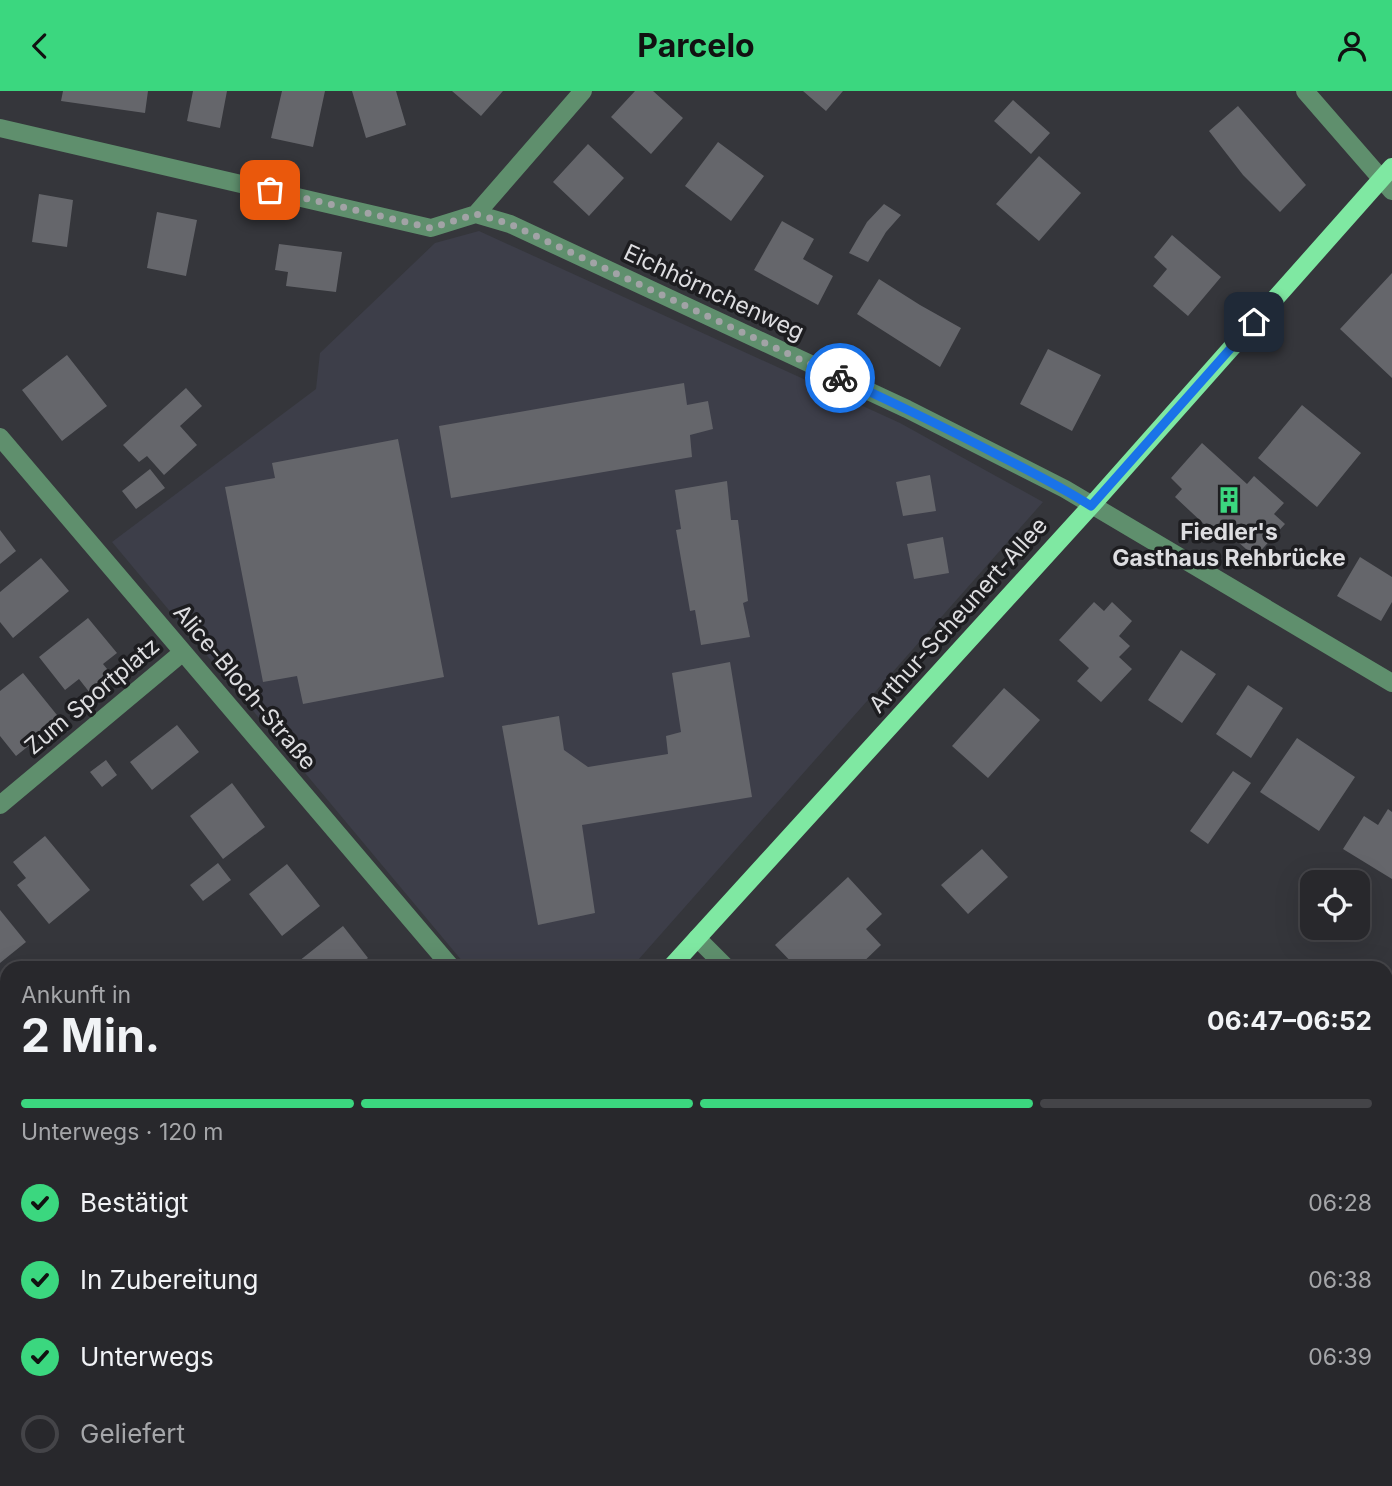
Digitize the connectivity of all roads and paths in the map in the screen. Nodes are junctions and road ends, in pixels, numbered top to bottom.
1 (583, 91) edge
2 (1305, 91) edge
3 (0, 128) edge
4 (1388, 179) edge
5 (476, 214) junction
6 (0, 437) edge
7 (1091, 506) junction
8 (183, 652) junction
9 (1392, 683) edge
10 (0, 805) edge
11 (697, 938) junction
12 (446, 961) edge
13 (676, 961) edge
14 (720, 961) edge

1 - 5 street
2 - 4 street
3 - 5 street
4 - 7 main road, Arthur-Scheunert-Allee
5 - 7 street, Eichhörnchenweg
6 - 8 street, Alice-Bloch-Straße
7 - 9 street, Eichhörnchenweg
7 - 11 main road, Arthur-Scheunert-Allee
8 - 10 street, Zum Sportplatz
8 - 12 street, Alice-Bloch-Straße
11 - 13 main road, Arthur-Scheunert-Allee
11 - 14 street

